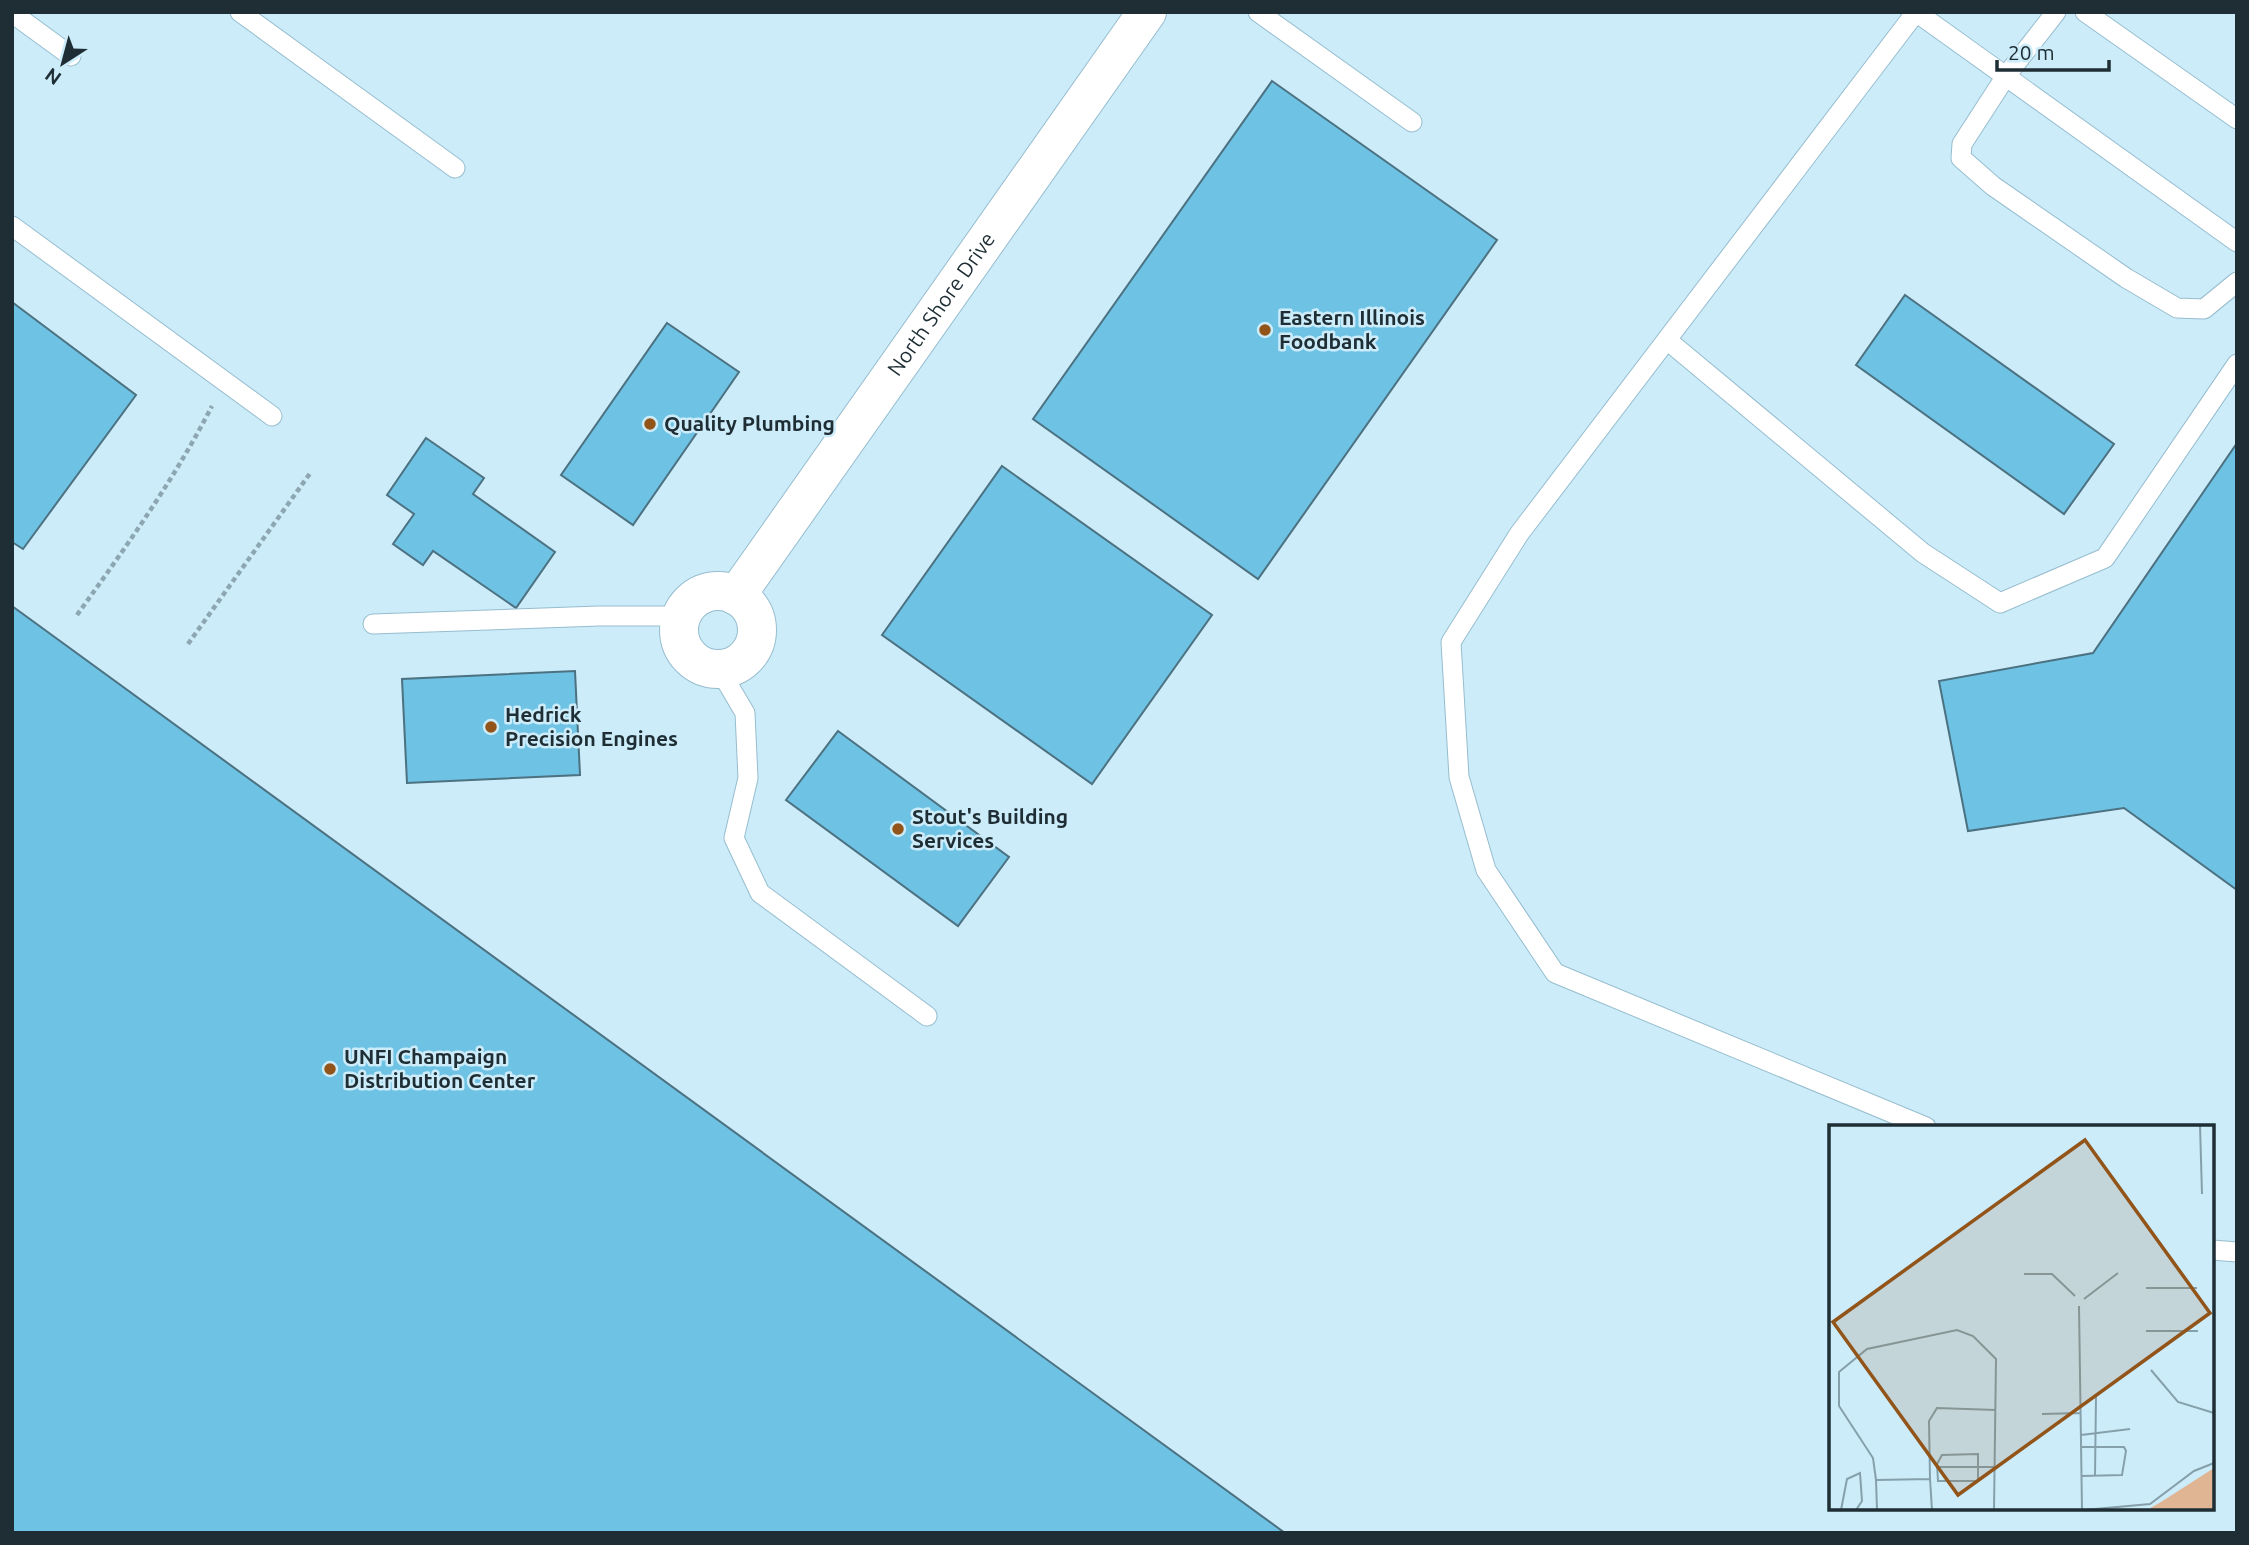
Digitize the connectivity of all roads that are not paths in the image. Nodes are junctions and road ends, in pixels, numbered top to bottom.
1 (240, 12) edge
2 (1147, 12) edge
3 (1258, 12) edge
4 (1916, 12) edge
5 (2056, 12) edge
6 (2085, 12) edge
7 (12, 13) edge
8 (71, 56) dead end
9 (2006, 76) junction
10 (2237, 119) edge
11 (1412, 122) dead end
12 (455, 168) dead end
13 (12, 226) edge
14 (2237, 242) edge
15 (2237, 282) edge
16 (1667, 340) junction
17 (2237, 364) edge
18 (272, 416) dead end
19 (736, 596) junction
20 (681, 615) junction
21 (373, 624) dead end
22 (719, 669) junction
23 (927, 1016) dead end
24 (1921, 1125) edge
25 (2214, 1250) edge
26 (2237, 1252) edge

1 - 12 lane
2 - 19 street, North Shore Drive
3 - 11 lane
4 - 9 lane
4 - 16 lane
5 - 9 lane
6 - 10 lane
7 - 8 lane
9 - 14 lane
9 - 15 lane
13 - 18 lane
16 - 17 lane
16 - 24 lane
19 - 20 street
19 - 22 street
20 - 21 lane
20 - 22 street
22 - 23 lane
25 - 26 lane

